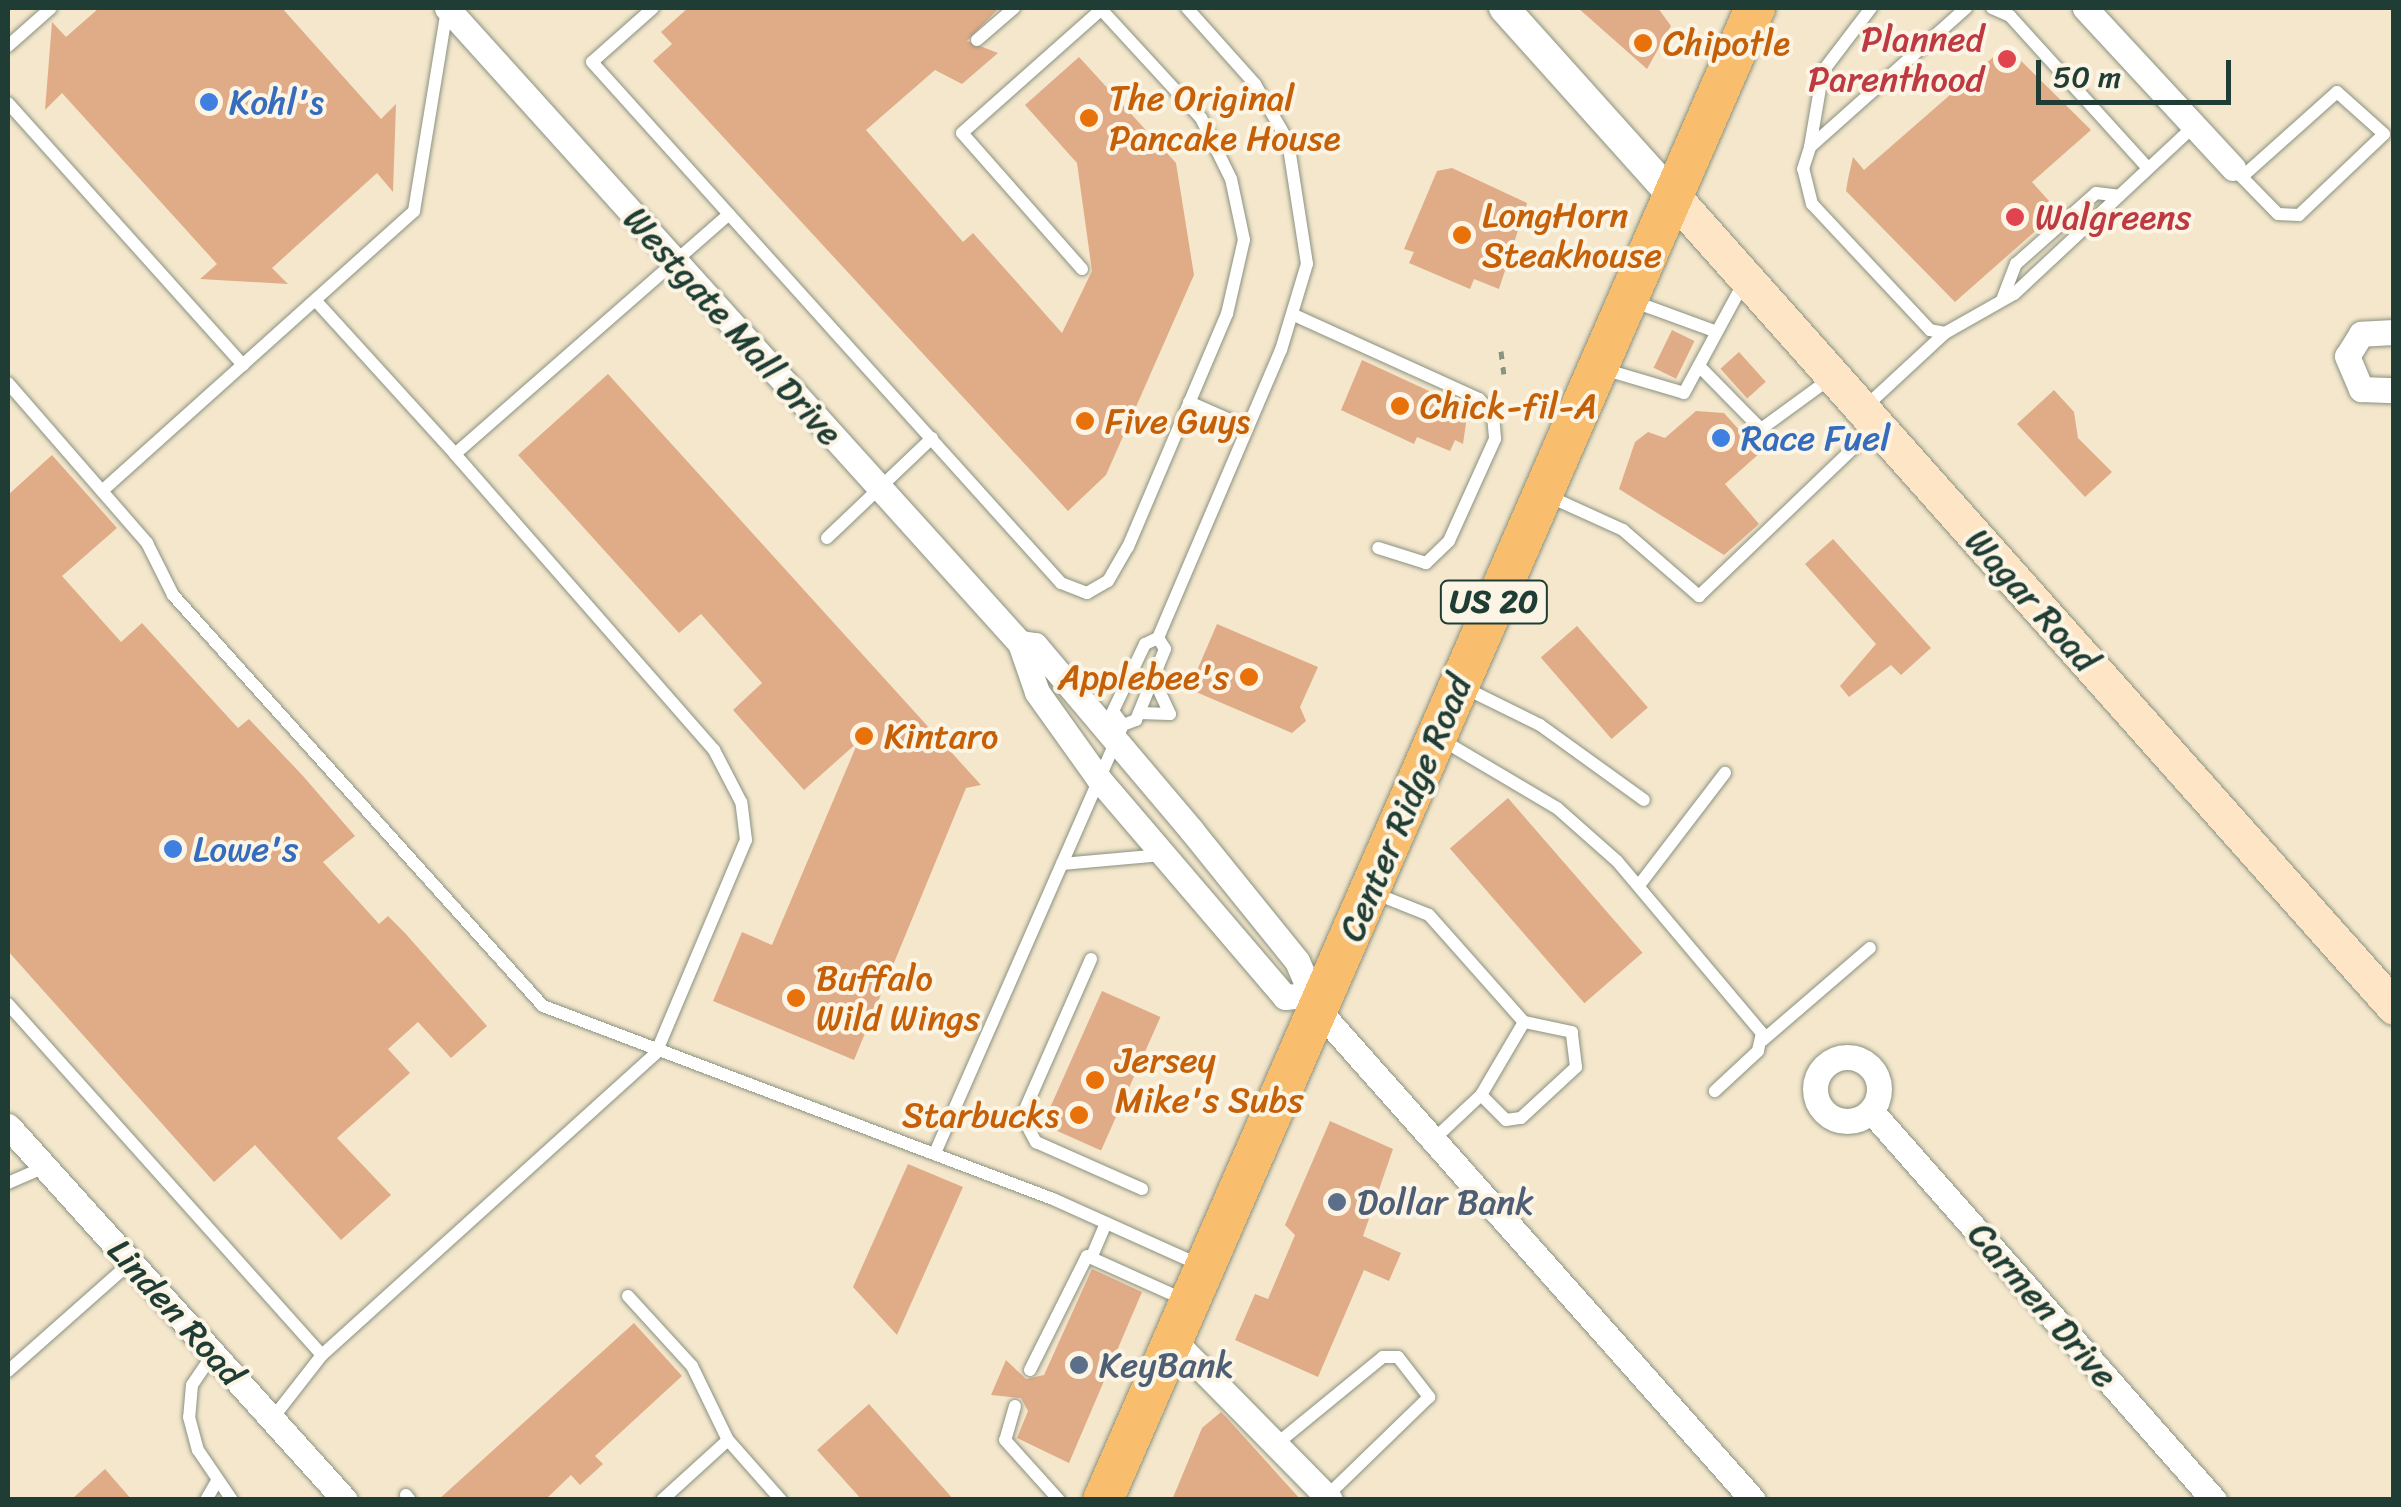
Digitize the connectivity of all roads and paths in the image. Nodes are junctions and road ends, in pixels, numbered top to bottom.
1 (51, 8) edge
2 (447, 8) edge
3 (653, 8) edge
4 (1014, 8) edge
5 (1101, 8) edge
6 (1187, 8) edge
7 (1504, 8) edge
8 (1755, 8) edge
9 (1871, 8) edge
10 (1966, 8) edge
11 (1992, 8) edge
12 (2085, 8) edge
13 (977, 40) dead end
14 (8, 46) edge
15 (8, 103) edge
16 (2194, 126) junction
17 (1810, 147) junction
18 (2148, 168) junction
19 (2238, 172) junction
20 (1670, 194) junction
21 (2119, 196) junction
22 (729, 214) junction
23 (674, 260) junction
24 (1082, 269) dead end
25 (1746, 278) junction
26 (1625, 298) junction
27 (316, 301) junction
28 (2001, 302) junction
29 (1294, 315) junction
30 (1717, 332) junction
31 (2394, 332) edge
32 (1945, 333) junction
33 (1501, 351) dead end
34 (243, 365) junction
35 (1596, 366) junction
36 (1699, 366) junction
37 (1504, 374) dead end
38 (1833, 377) junction
39 (8, 383) edge
40 (2394, 390) edge
41 (1190, 402) junction
42 (1870, 418) junction
43 (1248, 428) junction
44 (932, 438) junction
45 (455, 454) junction
46 (879, 488) junction
47 (102, 490) junction
48 (1541, 493) junction
49 (826, 538) dead end
50 (1378, 548) dead end
51 (1158, 638) junction
52 (1020, 643) junction
53 (1153, 678) junction
54 (1458, 684) junction
55 (1139, 713) junction
56 (1120, 733) junction
57 (1436, 737) junction
58 (1725, 773) dead end
59 (1099, 778) junction
60 (1644, 800) dead end
61 (1162, 855) junction
62 (1062, 864) junction
63 (1640, 884) junction
64 (1370, 890) junction
65 (1870, 948) dead end
66 (1091, 959) dead end
67 (1311, 1002) junction
68 (8, 1004) edge
69 (2394, 1007) edge
70 (1524, 1022) junction
71 (1763, 1040) junction
72 (656, 1053) junction
73 (1715, 1091) dead end
74 (1481, 1095) junction
75 (1871, 1111) dead end
76 (8, 1126) edge
77 (1433, 1140) junction
78 (935, 1153) junction
79 (45, 1167) junction
80 (8, 1182) edge
81 (1142, 1189) dead end
82 (1106, 1222) junction
83 (1092, 1256) junction
84 (130, 1262) junction
85 (1199, 1285) junction
86 (628, 1296) dead end
87 (1176, 1342) junction
88 (214, 1354) junction
89 (322, 1355) junction
90 (8, 1370) edge
91 (1030, 1370) dead end
92 (1015, 1406) dead end
93 (272, 1419) junction
94 (728, 1440) junction
95 (1279, 1442) junction
96 (217, 1481) junction
97 (1329, 1498) edge
98 (206, 1500) edge
99 (232, 1500) edge
100 (345, 1500) edge
101 (662, 1500) edge
102 (781, 1500) edge
103 (1059, 1500) edge
104 (1103, 1500) edge
105 (1753, 1500) edge
106 (2214, 1500) edge

1 - 14 lane
2 - 23 street, Westgate Mall Drive
2 - 27 lane
3 - 22 lane
4 - 13 lane
5 - 24 lane
5 - 41 lane
6 - 29 lane
7 - 20 street
8 - 20 main road, Center Ridge Road / US 20
9 - 17 lane
10 - 17 lane
11 - 18 lane
12 - 16 street
15 - 34 lane
16 - 18 lane
16 - 19 street
17 - 32 lane
18 - 21 lane
19 - 19 lane
20 - 25 main road, Wagar Road
20 - 26 main road, Center Ridge Road / US 20
21 - 28 lane
21 - 28 lane
22 - 23 lane
22 - 44 lane
23 - 45 lane
23 - 46 street, Westgate Mall Drive
25 - 30 lane
25 - 38 main road, Wagar Road
26 - 30 lane
26 - 35 main road, Center Ridge Road / US 20
27 - 34 lane
27 - 45 lane
28 - 32 lane
29 - 43 lane
29 - 50 lane
30 - 36 lane
31 - 40 street
32 - 42 lane
33 - 37 path
34 - 47 lane
35 - 36 lane
35 - 48 main road, Center Ridge Road / US 20
36 - 38 lane
38 - 42 main road, Wagar Road
39 - 47 lane
41 - 43 lane
41 - 44 lane
42 - 48 lane
42 - 69 main road, Wagar Road
43 - 51 lane
44 - 46 lane
45 - 72 lane
46 - 49 lane
46 - 52 street, Westgate Mall Drive
47 - 72 lane
48 - 54 main road, Center Ridge Road / US 20
51 - 53 lane
51 - 56 lane
52 - 56 street, Westgate Mall Drive
52 - 59 street, Westgate Mall Drive
53 - 55 lane
53 - 55 lane
54 - 57 main road, Center Ridge Road / US 20
54 - 60 lane
55 - 56 lane
56 - 59 lane
56 - 67 street, Westgate Mall Drive
57 - 63 lane
57 - 64 main road, Center Ridge Road / US 20
58 - 63 lane
59 - 61 street, Westgate Mall Drive
59 - 62 lane
61 - 62 lane
61 - 67 street, Westgate Mall Drive
62 - 78 lane
63 - 71 lane
64 - 67 main road, Center Ridge Road / US 20
64 - 70 lane
65 - 71 lane
66 - 81 lane
67 - 77 street
67 - 85 main road, Center Ridge Road / US 20
68 - 89 lane
70 - 74 lane
70 - 74 lane
71 - 73 lane
72 - 78 lane
72 - 89 lane
74 - 77 lane
75 - 106 street, Carmen Drive
76 - 79 street, Linden Road
77 - 105 street
78 - 82 lane
79 - 80 lane
79 - 84 street, Linden Road
82 - 83 lane
82 - 85 lane
83 - 85 lane
83 - 91 lane
84 - 88 street, Linden Road
84 - 90 lane
85 - 87 main road, Center Ridge Road / US 20
86 - 94 lane
87 - 95 street
87 - 104 main road, Center Ridge Road / US 20
88 - 93 street, Linden Road
88 - 96 lane
89 - 93 lane
92 - 103 lane
93 - 100 street, Linden Road
94 - 101 lane
94 - 102 lane
95 - 97 street
95 - 97 lane
96 - 98 lane
96 - 99 lane

